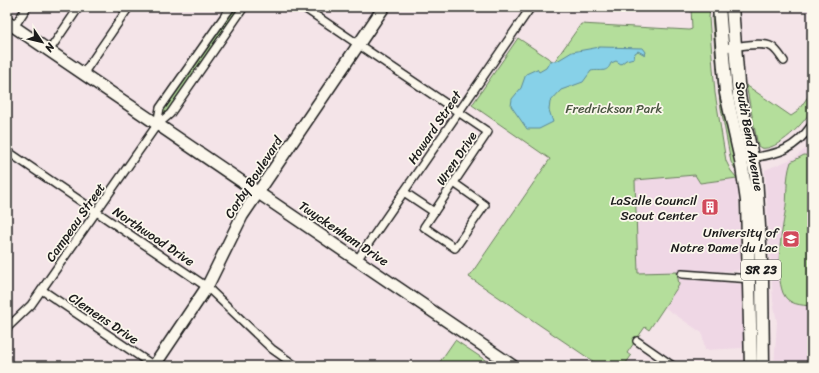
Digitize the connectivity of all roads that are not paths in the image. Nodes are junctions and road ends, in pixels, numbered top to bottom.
1 (27, 7) edge
2 (79, 7) edge
3 (129, 7) edge
4 (230, 7) edge
5 (244, 7) edge
6 (303, 7) edge
7 (384, 7) edge
8 (531, 7) edge
9 (719, 7) edge
10 (732, 7) edge
11 (10, 24) edge
12 (358, 45) junction
13 (728, 48) junction
14 (49, 51) junction
15 (784, 61) dead end
16 (83, 74) junction
17 (459, 112) junction
18 (812, 124) edge
19 (158, 125) junction
20 (809, 134) edge
21 (7, 151) edge
22 (748, 159) junction
23 (454, 184) junction
24 (258, 192) junction
25 (404, 192) junction
26 (96, 212) junction
27 (434, 212) junction
28 (357, 260) junction
29 (682, 274) dead end
30 (749, 278) junction
31 (762, 279) junction
32 (207, 288) junction
33 (42, 290) junction
34 (7, 328) edge
35 (637, 341) dead end
36 (154, 366) edge
37 (296, 366) edge
38 (514, 366) edge
39 (673, 366) edge
40 (752, 366) edge
41 (764, 366) edge

1 - 11 street
2 - 14 street
3 - 16 street
4 - 19 street, Campeau Street
5 - 19 street, Campeau Street
6 - 12 street
7 - 12 street, Corby Boulevard
8 - 17 street, Howard Street
9 - 13 main road, South Bend Avenue / SR 23
10 - 13 main road, South Bend Avenue / SR 23
11 - 14 street, Twyckenham Drive
12 - 17 street
12 - 24 street, Corby Boulevard
13 - 15 street
13 - 22 main road, South Bend Avenue / SR 23
14 - 16 street, Twyckenham Drive
16 - 19 street, Twyckenham Drive
17 - 23 street, Wren Drive
17 - 25 street, Howard Street
18 - 20 street
19 - 24 street, Twyckenham Drive
19 - 26 street, Campeau Street
20 - 22 street
21 - 26 street, Northwood Drive
22 - 30 main road, South Bend Avenue / SR 23
22 - 31 main road, South Bend Avenue / SR 23
23 - 27 street, Wren Drive
23 - 27 street, Wren Drive
24 - 28 street, Twyckenham Drive
24 - 32 street, Corby Boulevard
25 - 27 street
25 - 28 street, Howard Street
26 - 32 street, Northwood Drive
26 - 33 street, Campeau Street
28 - 38 street, Twyckenham Drive
29 - 30 street
30 - 31 street
30 - 40 main road, South Bend Avenue / SR 23
31 - 41 main road, South Bend Avenue / SR 23
32 - 36 street, Corby Boulevard
32 - 37 street, Northwood Drive
33 - 34 street, Campeau Street
33 - 36 street, Clemens Drive
35 - 39 street

